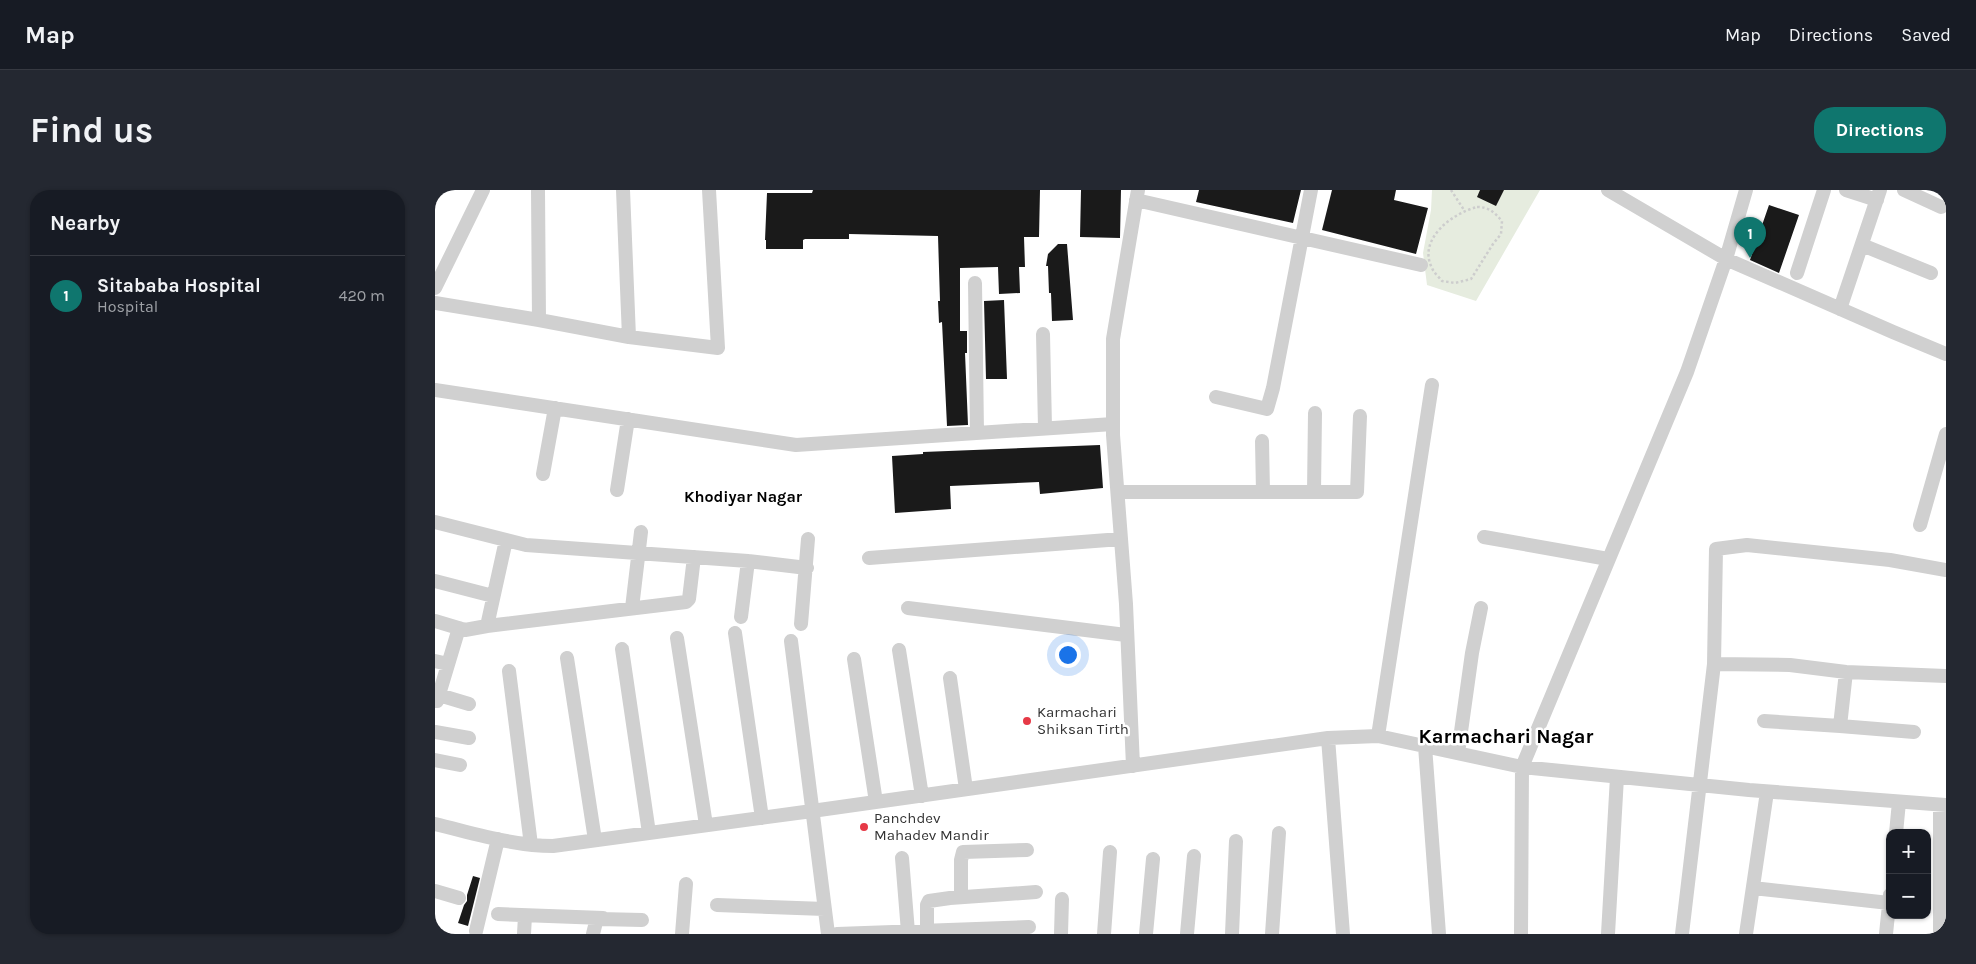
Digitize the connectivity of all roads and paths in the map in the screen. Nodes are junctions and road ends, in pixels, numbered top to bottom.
1 (483, 190) edge
2 (538, 190) edge
3 (623, 190) edge
4 (709, 190) edge
5 (1311, 190) edge
6 (1451, 190) edge
7 (1608, 190) edge
8 (1746, 190) edge
9 (1824, 190) edge
10 (1846, 190) edge
11 (1904, 190) edge
12 (1137, 195) edge
13 (1879, 195) edge
14 (1941, 207) dead end
15 (1464, 210) junction
16 (1301, 237) junction
17 (1862, 245) junction
18 (1726, 259) junction
19 (1421, 265) dead end
20 (1797, 273) dead end
21 (1931, 273) dead end
22 (975, 283) dead end
23 (435, 288) edge
24 (435, 303) edge
25 (1840, 309) junction
26 (539, 320) junction
27 (1043, 334) dead end
28 (629, 337) junction
29 (1946, 354) edge
30 (1432, 385) dead end
31 (435, 390) edge
32 (1215, 397) dead end
33 (555, 408) junction
34 (1315, 413) dead end
35 (1360, 416) dead end
36 (627, 419) junction
37 (1113, 424) junction
38 (1045, 428) junction
39 (977, 433) junction
40 (1946, 434) edge
41 (1262, 440) dead end
42 (543, 474) dead end
43 (617, 490) dead end
44 (1118, 492) junction
45 (1263, 492) junction
46 (1314, 492) junction
47 (435, 522) edge
48 (1921, 525) dead end
49 (641, 532) dead end
50 (1484, 537) dead end
51 (808, 539) dead end
52 (1121, 539) junction
53 (506, 540) junction
54 (638, 553) junction
55 (694, 557) junction
56 (869, 558) dead end
57 (1608, 559) junction
58 (748, 561) junction
59 (807, 568) junction
60 (1946, 570) edge
61 (435, 581) edge
62 (493, 596) junction
63 (632, 608) junction
64 (908, 608) dead end
65 (1481, 608) dead end
66 (741, 617) dead end
67 (435, 621) edge
68 (801, 624) dead end
69 (487, 626) junction
70 (459, 628) junction
71 (735, 633) dead end
72 (1126, 635) junction
73 (677, 638) dead end
74 (791, 641) dead end
75 (622, 649) dead end
76 (899, 650) dead end
77 (567, 658) dead end
78 (854, 659) dead end
79 (441, 662) edge
80 (1714, 664) junction
81 (509, 671) dead end
82 (1846, 672) junction
83 (1946, 676) edge
84 (950, 678) dead end
85 (437, 698) edge
86 (469, 704) dead end
87 (1764, 720) dead end
88 (1839, 726) junction
89 (435, 732) edge
90 (1914, 732) dead end
91 (1378, 736) junction
92 (469, 738) dead end
93 (1328, 738) junction
94 (1425, 746) junction
95 (1458, 754) junction
96 (435, 760) edge
97 (459, 765) dead end
98 (1133, 766) junction
99 (1522, 767) junction
100 (1617, 777) junction
101 (1701, 786) junction
102 (966, 790) junction
103 (1767, 792) junction
104 (922, 796) junction
105 (875, 802) junction
106 (1899, 802) junction
107 (1943, 805) edge
108 (812, 812) junction
109 (762, 818) junction
110 (435, 824) edge
111 (706, 825) junction
112 (1896, 829) edge
113 (649, 833) junction
114 (1279, 833) dead end
115 (498, 839) junction
116 (595, 840) junction
117 (1236, 840) dead end
118 (531, 845) junction
119 (1027, 850) dead end
120 (1110, 852) dead end
121 (1194, 856) dead end
122 (902, 858) dead end
123 (1153, 859) dead end
124 (686, 884) dead end
125 (1753, 888) junction
126 (435, 891) edge
127 (1037, 892) dead end
128 (961, 897) junction
129 (459, 898) dead end
130 (1062, 899) dead end
131 (1886, 899) edge
132 (717, 904) dead end
133 (825, 909) junction
134 (498, 914) dead end
135 (525, 916) junction
136 (603, 918) junction
137 (1887, 919) edge
138 (642, 920) dead end
139 (1029, 927) dead end
140 (476, 931) dead end
141 (908, 932) junction
142 (927, 933) edge
143 (524, 934) edge
144 (593, 934) edge
145 (682, 934) edge
146 (828, 934) edge
147 (837, 934) edge
148 (1061, 934) edge
149 (1104, 934) edge
150 (1146, 934) edge
151 (1187, 934) edge
152 (1232, 934) edge
153 (1273, 934) edge
154 (1343, 934) edge
155 (1439, 934) edge
156 (1519, 934) edge
157 (1608, 934) edge
158 (1682, 934) edge
159 (1746, 934) edge
160 (1886, 934) edge
161 (1940, 934) edge

1 - 23 street
2 - 26 street
3 - 28 street
4 - 28 street
5 - 16 street
6 - 15 path
7 - 18 street
8 - 18 street
9 - 20 street
10 - 13 street
11 - 14 street
12 - 16 street
12 - 37 street
13 - 17 street
15 - 15 path
16 - 19 street
16 - 32 street
17 - 21 street
17 - 25 street
18 - 25 street
18 - 57 street
22 - 39 street
24 - 26 street
25 - 29 street
26 - 28 street
27 - 38 street
30 - 91 street
31 - 33 street
33 - 36 street
33 - 42 street
34 - 46 street
35 - 46 street
36 - 39 street
36 - 43 street
37 - 38 street
37 - 44 street
38 - 39 street
40 - 48 street
41 - 45 street
44 - 45 street
44 - 52 street
45 - 46 street
47 - 53 street
49 - 54 street
50 - 57 street
51 - 59 street
52 - 56 street
52 - 72 street
53 - 54 street
53 - 62 street
54 - 55 street
54 - 63 street
55 - 58 street
55 - 63 street
57 - 99 street
58 - 59 street
58 - 66 street
59 - 68 street
60 - 80 street
61 - 62 street
62 - 69 street
63 - 69 street
64 - 72 street
65 - 95 street
67 - 70 street
69 - 70 street
70 - 79 street
71 - 109 street
72 - 98 street
73 - 111 street
74 - 108 street
75 - 113 street
76 - 104 street
77 - 116 street
78 - 105 street
79 - 85 street
80 - 82 street
80 - 101 street
81 - 118 street
82 - 83 street
82 - 88 street
84 - 102 street
85 - 86 street
87 - 88 street
88 - 90 street
89 - 92 street
91 - 93 street
91 - 94 street
93 - 98 street
93 - 154 street
94 - 95 street
94 - 155 street
95 - 99 street
96 - 97 street
98 - 102 street
99 - 100 street
99 - 156 street
100 - 101 street
100 - 157 street
101 - 103 street
101 - 158 street
102 - 104 street
103 - 106 street
103 - 125 street
104 - 105 street
105 - 108 street
106 - 107 street
106 - 112 street
107 - 161 street
108 - 109 street
108 - 133 street
109 - 111 street
110 - 115 street
111 - 113 street
113 - 116 street
114 - 153 street
115 - 118 street
115 - 140 street
116 - 118 street
117 - 152 street
119 - 128 street
120 - 149 street
121 - 151 street
122 - 141 street
123 - 150 street
124 - 145 street
125 - 131 street
125 - 159 street
126 - 129 street
127 - 128 street
128 - 142 street
130 - 148 street
132 - 133 street
133 - 146 street
134 - 135 street
135 - 136 street
135 - 143 street
136 - 138 street
136 - 144 street
137 - 160 street
139 - 142 street
141 - 142 street
141 - 147 street

